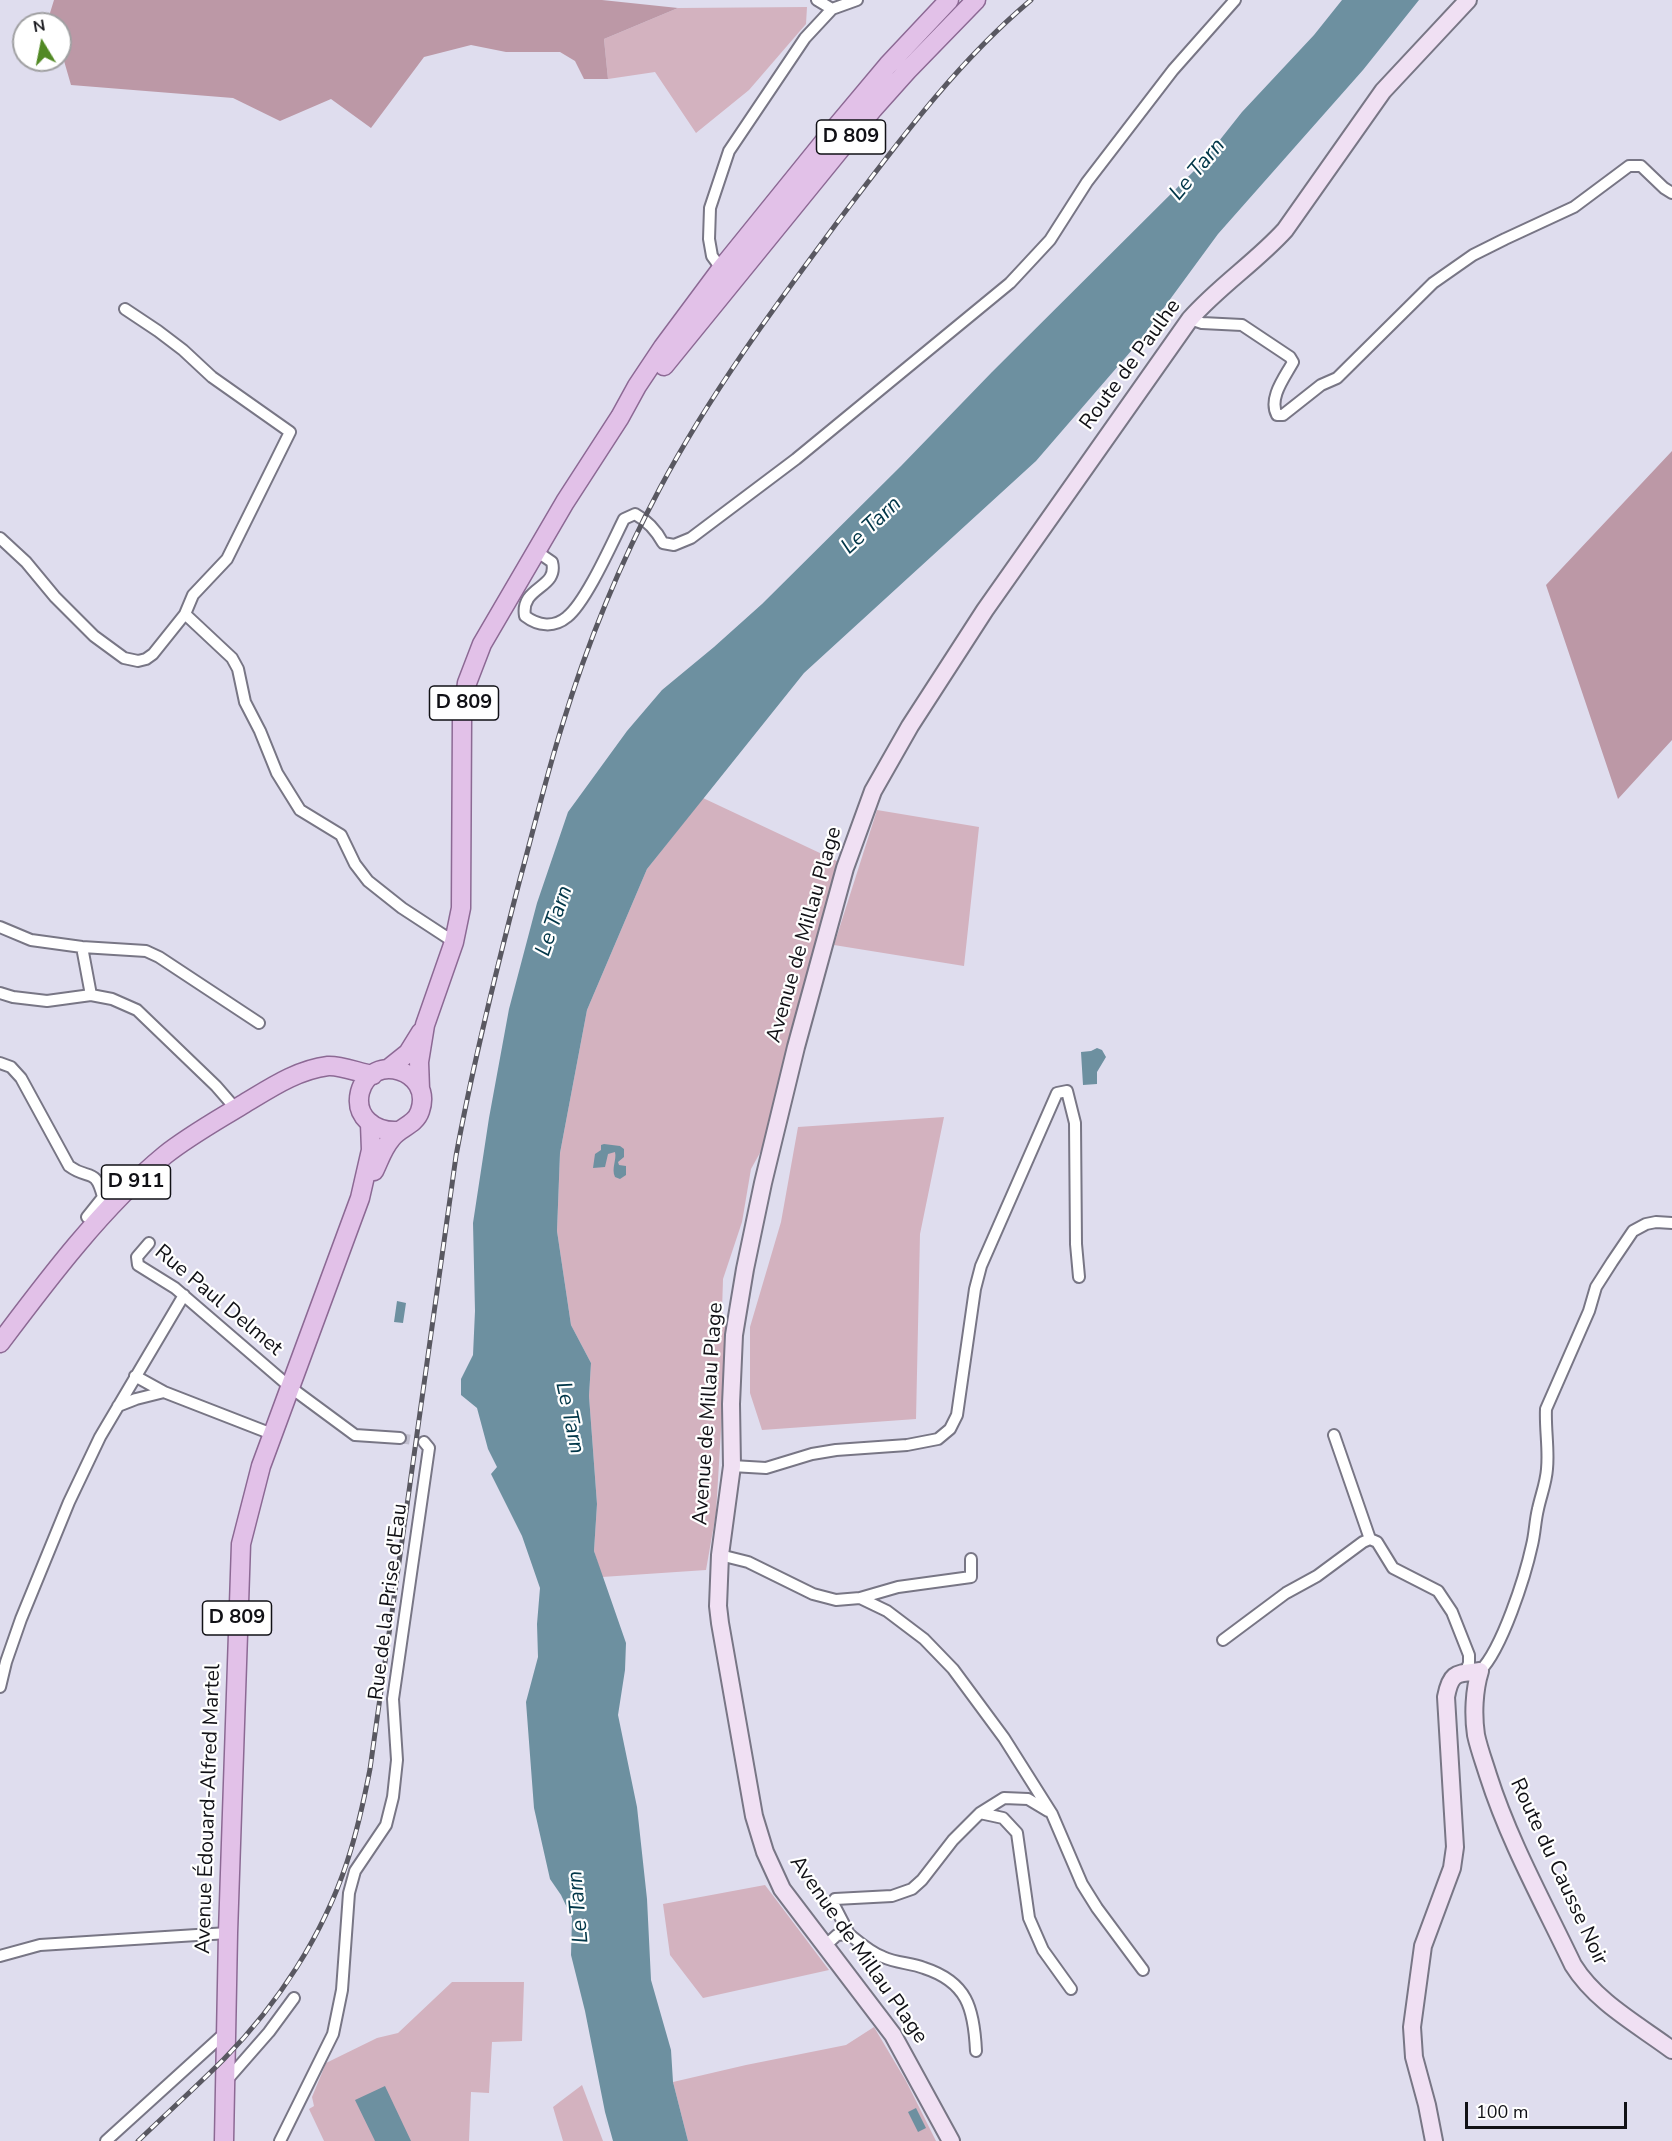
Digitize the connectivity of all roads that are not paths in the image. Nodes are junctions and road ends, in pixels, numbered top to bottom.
1 (817, 0) edge
2 (857, 0) edge
3 (949, 0) edge
4 (976, 0) edge
5 (1235, 0) edge
6 (1468, 0) edge
7 (832, 9) junction
8 (1672, 193) edge
9 (722, 269) junction
10 (125, 309) dead end
11 (1190, 319) junction
12 (0, 538) edge
13 (536, 551) junction
14 (185, 614) junction
15 (873, 791) joint
16 (0, 927) edge
17 (454, 942) junction
18 (82, 947) junction
19 (0, 993) edge
20 (91, 995) junction
21 (259, 1023) dead end
22 (425, 1025) junction
23 (0, 1063) edge
24 (313, 1070) junction
25 (380, 1072) junction
26 (420, 1089) junction
27 (359, 1096) junction
28 (236, 1109) junction
29 (370, 1124) junction
30 (398, 1131) junction
31 (360, 1198) junction
32 (87, 1216) dead end
33 (1672, 1223) edge
34 (149, 1243) dead end
35 (1079, 1277) dead end
36 (184, 1295) junction
37 (0, 1343) edge
38 (135, 1376) junction
39 (290, 1387) junction
40 (164, 1392) junction
41 (118, 1407) junction
42 (272, 1434) junction
43 (1334, 1435) dead end
44 (400, 1438) tunnel mouth
45 (424, 1442) dead end
46 (732, 1466) junction
47 (1370, 1539) junction
48 (720, 1555) junction
49 (971, 1559) dead end
50 (860, 1598) junction
51 (1223, 1640) dead end
52 (1472, 1672) junction
53 (0, 1687) edge
54 (980, 1813) junction
55 (1052, 1814) junction
56 (228, 1933) junction
57 (849, 1934) junction
58 (825, 1946) junction
59 (0, 1956) edge
60 (1143, 1970) dead end
61 (1071, 1989) dead end
62 (294, 1998) dead end
63 (226, 2032) junction
64 (1672, 2050) edge
65 (976, 2051) dead end
66 (225, 2082) junction
67 (106, 2141) edge
68 (224, 2141) edge
69 (280, 2141) edge
70 (951, 2141) edge
71 (1434, 2141) edge

1 - 7 street
2 - 7 street
3 - 9 main road, D 809
4 - 9 main road, D 809
5 - 13 street
6 - 11 street, Route de Paulhe
7 - 9 street
8 - 11 street
9 - 13 main road, D 809
10 - 14 street
11 - 15 street, Route de Paulhe
12 - 14 street
13 - 17 main road, D 809
14 - 17 street
15 - 46 street, Avenue de Millau Plage
16 - 18 street
17 - 22 main road, D 809
18 - 20 street
18 - 21 street
19 - 20 street
20 - 28 street
22 - 25 main road, D 809
22 - 26 main road, D 809
23 - 32 street
24 - 25 main road, D 911
24 - 27 main road
24 - 28 main road, D 911
25 - 26 main road
25 - 27 main road
26 - 30 main road
27 - 29 main road
28 - 37 main road, D 911
29 - 30 main road
29 - 31 main road, Avenue Édouard-Alfred Martel / D 809
30 - 31 main road, Avenue Édouard-Alfred Martel / D 809
31 - 39 main road, Avenue Édouard-Alfred Martel / D 809
33 - 52 street
34 - 36 street, Rue Paul Delmet
35 - 46 street
36 - 38 street
36 - 39 street, Rue Paul Delmet
38 - 40 street
38 - 41 street
39 - 42 main road, Avenue Édouard-Alfred Martel / D 809
39 - 44 street, Rue Paul Delmet
40 - 41 street
40 - 42 street
41 - 53 street
42 - 56 main road, Avenue Édouard-Alfred Martel / D 809
43 - 47 street
45 - 69 street, Rue de la Prise d'Eau
46 - 48 street, Avenue de Millau Plage
47 - 51 street
47 - 52 street
48 - 50 street
48 - 58 street, Avenue de Millau Plage
49 - 50 street
50 - 55 street
52 - 64 street, Route du Causse Noir
52 - 71 street
54 - 55 street
54 - 57 street
54 - 61 street
55 - 60 street
56 - 59 street
56 - 63 main road, Avenue Édouard-Alfred Martel / D 809
57 - 58 street
57 - 65 street
58 - 70 street, Avenue de Millau Plage
62 - 66 street
63 - 66 main road, Avenue Édouard-Alfred Martel / D 809
63 - 67 street
66 - 68 main road, D 809

